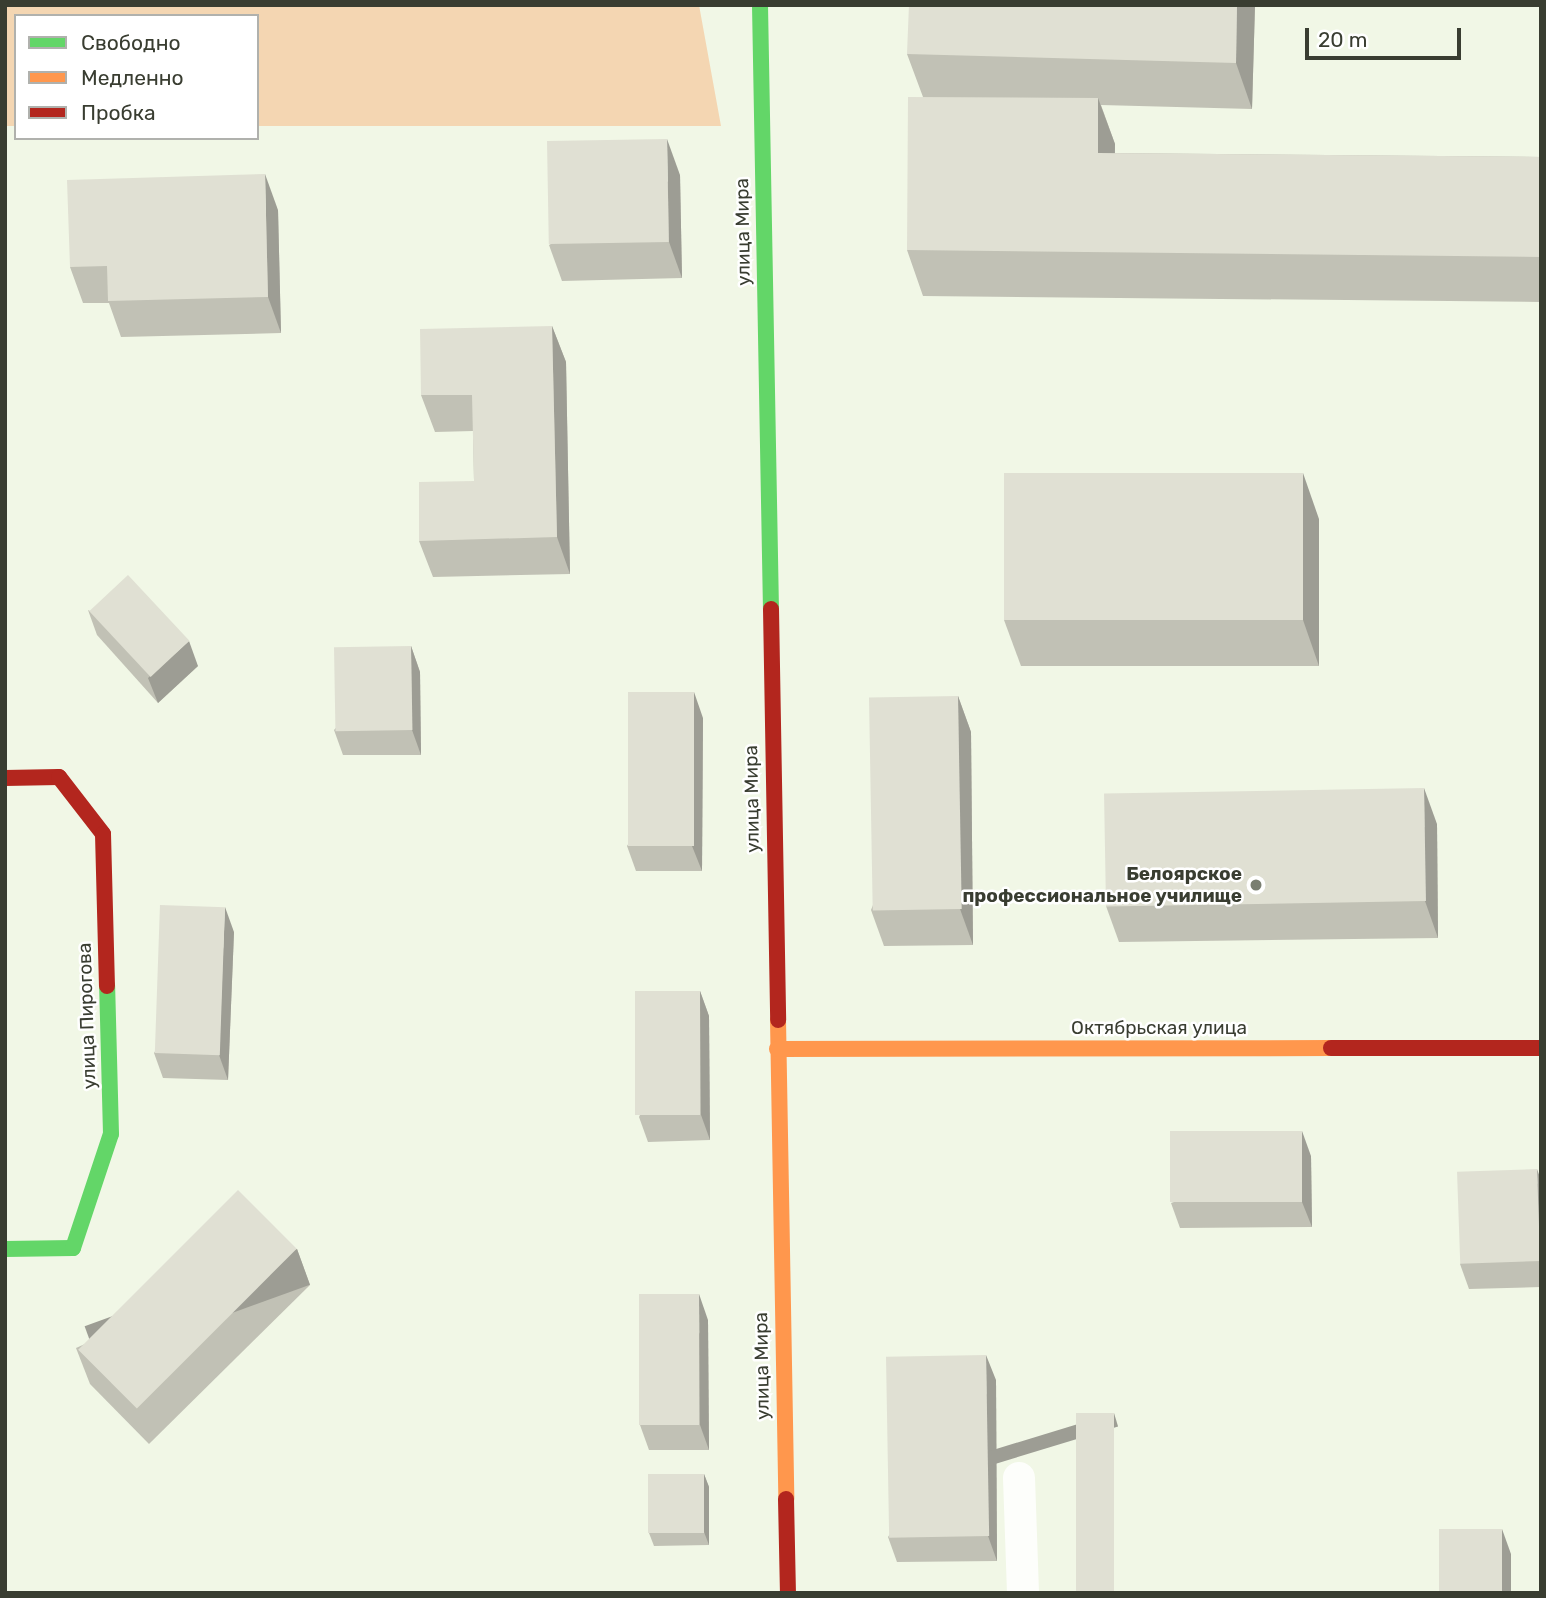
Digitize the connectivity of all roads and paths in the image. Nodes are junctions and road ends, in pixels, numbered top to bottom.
1 (760, 5) edge
2 (5, 778) edge
3 (1541, 1048) edge
4 (777, 1049) junction
5 (5, 1249) edge
6 (1019, 1478) dead end
7 (788, 1593) edge
8 (1023, 1593) edge

1 - 4 street, улица Мира
2 - 5 street, улица Пирогова
3 - 4 street, Октябрьская улица
4 - 7 street, улица Мира
6 - 8 lane

